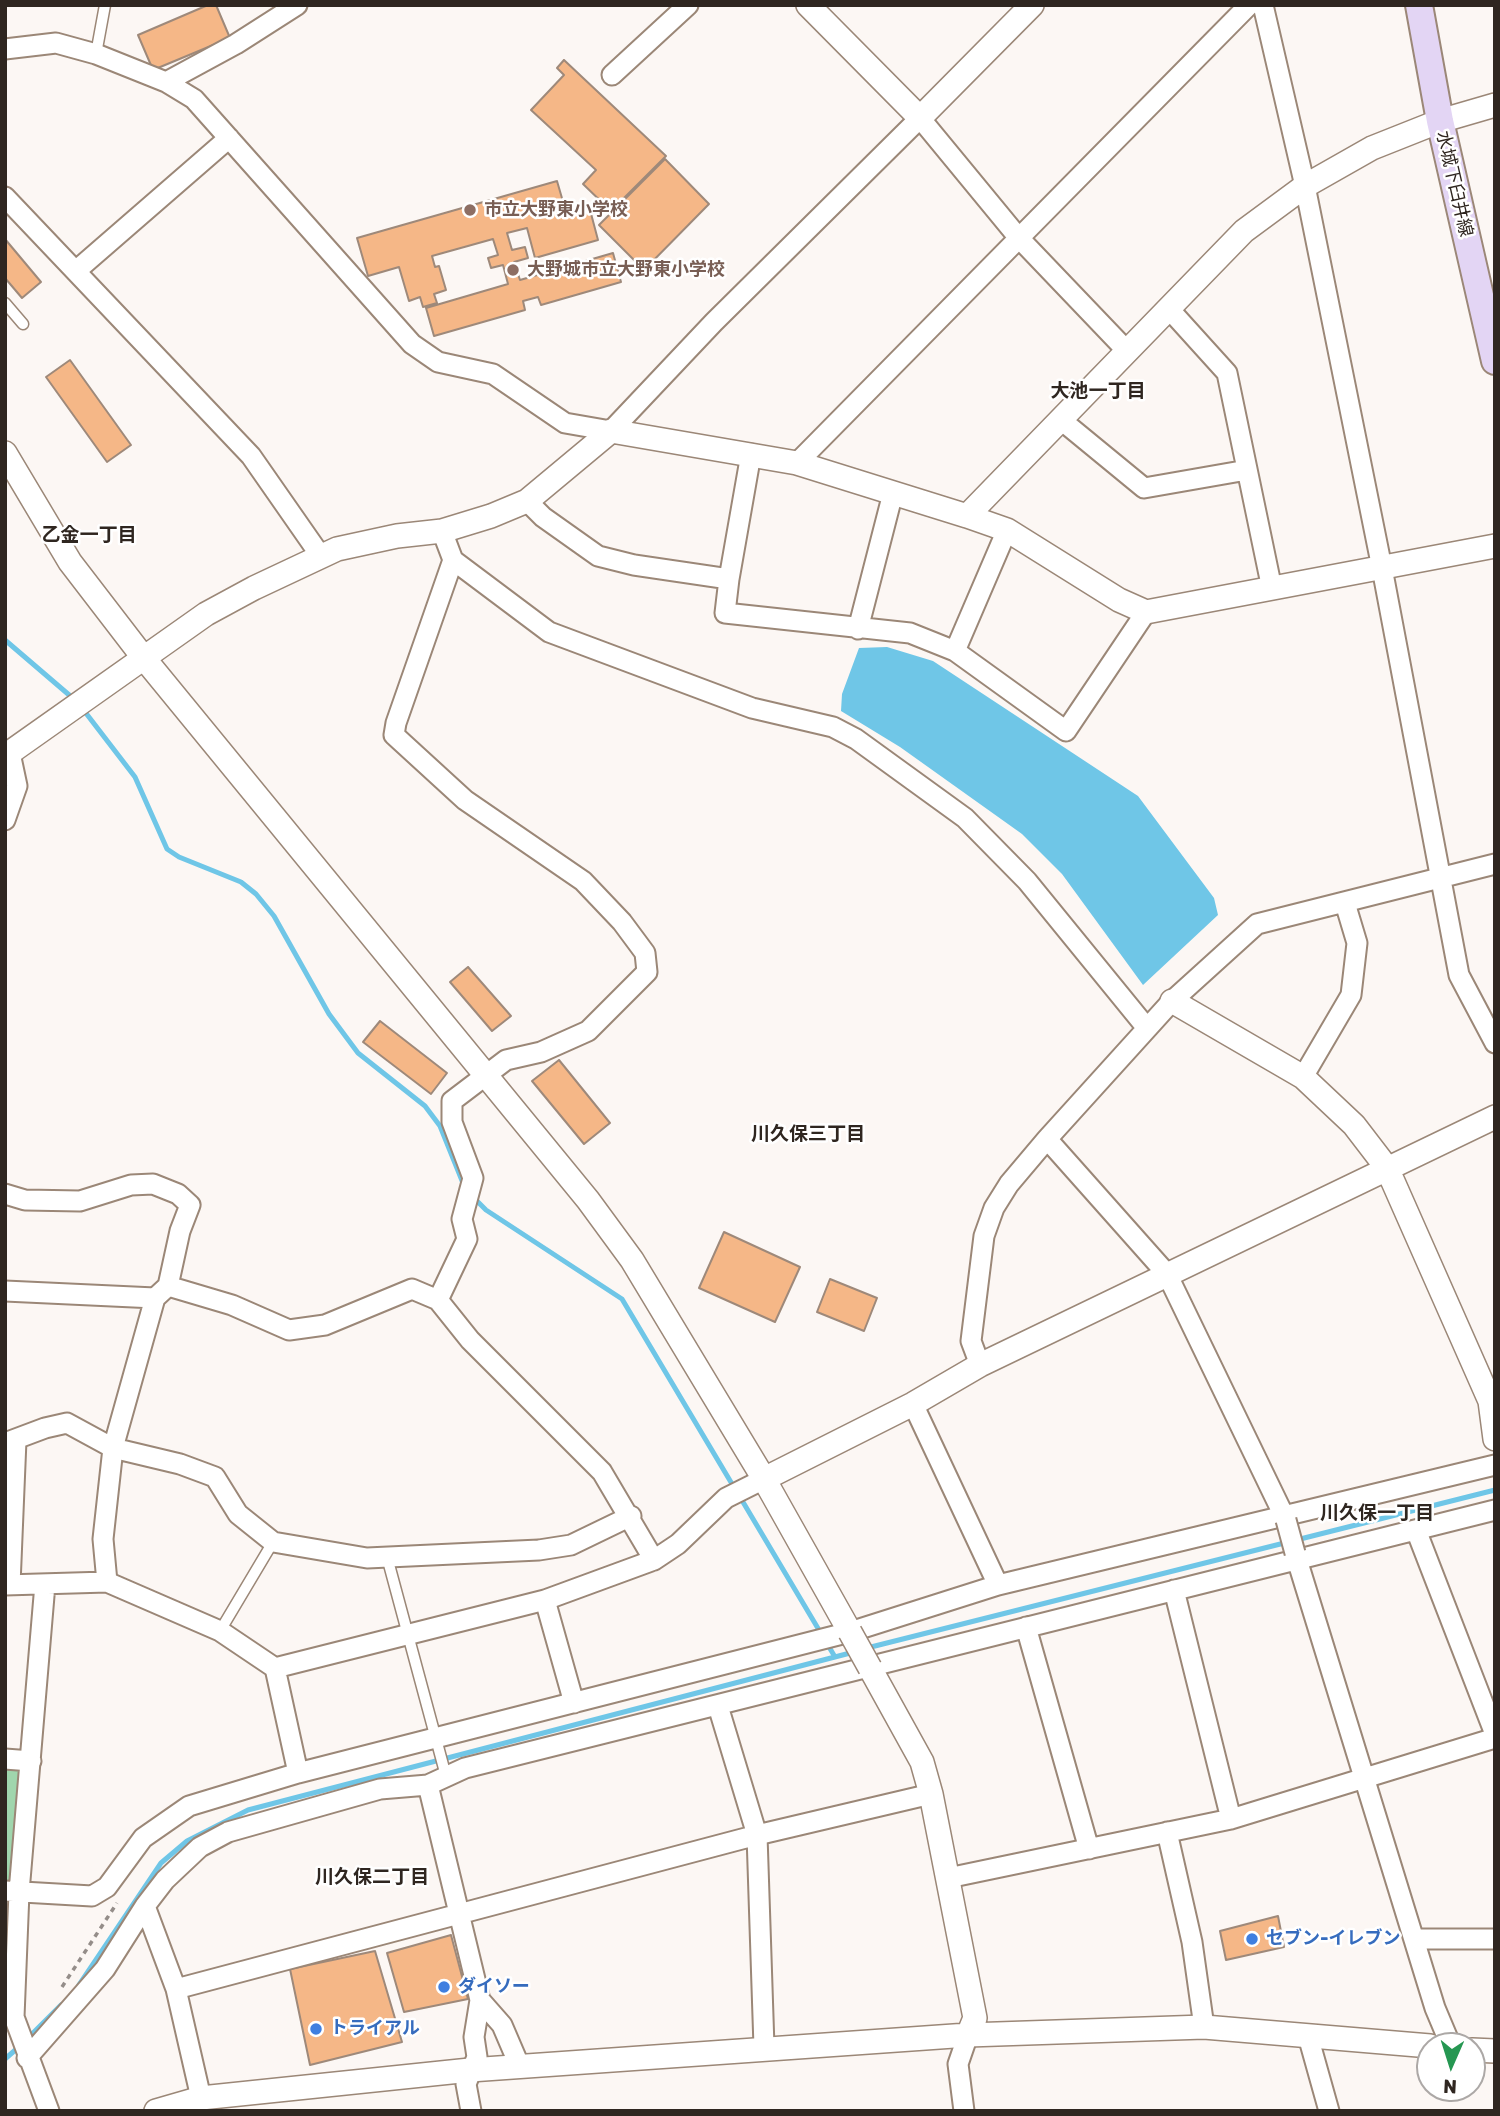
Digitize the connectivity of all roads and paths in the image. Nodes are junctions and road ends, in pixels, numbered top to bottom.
1 (104, 5) edge
2 (297, 5) edge
3 (688, 5) edge
4 (808, 5) edge
5 (1032, 5) edge
6 (1249, 5) edge
7 (1263, 5) edge
8 (1419, 5) edge
9 (5, 49) edge
10 (96, 54) junction
11 (612, 75) dead end
12 (166, 82) junction
13 (1495, 105) edge
14 (920, 118) junction
15 (1440, 121) junction
16 (229, 138) junction
17 (1304, 186) junction
18 (5, 197) edge
19 (1018, 237) junction
20 (77, 270) junction
21 (5, 303) edge
22 (1170, 310) junction
23 (23, 324) dead end
24 (1127, 351) junction
25 (1495, 361) edge
26 (1060, 419) junction
27 (611, 431) junction
28 (5, 453) edge
29 (751, 454) junction
30 (797, 463) junction
31 (1247, 470) junction
32 (892, 493) junction
33 (527, 501) junction
34 (967, 516) junction
35 (1007, 530) junction
36 (442, 531) junction
37 (1495, 546) edge
38 (320, 555) junction
39 (453, 560) junction
40 (1382, 568) junction
41 (729, 579) junction
42 (1272, 589) junction
43 (1146, 612) junction
44 (858, 629) junction
45 (955, 651) junction
46 (144, 657) junction
47 (8, 755) edge
48 (5, 820) edge
49 (1495, 864) edge
50 (1440, 877) junction
51 (1345, 904) junction
52 (1172, 1001) junction
53 (1146, 1027) junction
54 (1495, 1043) edge
55 (486, 1074) junction
56 (1303, 1077) junction
57 (1495, 1116) edge
58 (1046, 1139) junction
59 (1387, 1168) junction
60 (5, 1194) edge
61 (1167, 1273) junction
62 (5, 1291) edge
63 (161, 1292) junction
64 (438, 1300) junction
65 (980, 1365) junction
66 (913, 1404) junction
67 (1492, 1404) edge
68 (1495, 1439) edge
69 (11, 1441) edge
70 (113, 1448) junction
71 (1495, 1465) edge
72 (755, 1483) junction
73 (1495, 1510) edge
74 (631, 1516) junction
75 (1286, 1518) junction
76 (1416, 1530) junction
77 (273, 1542) junction
78 (387, 1557) junction
79 (1296, 1557) junction
80 (654, 1560) junction
81 (107, 1582) junction
82 (45, 1584) junction
83 (8, 1585) edge
84 (998, 1585) junction
85 (1174, 1590) junction
86 (544, 1600) junction
87 (1026, 1628) junction
88 (220, 1631) junction
89 (408, 1632) junction
90 (849, 1632) junction
91 (275, 1668) junction
92 (870, 1668) junction
93 (574, 1703) junction
94 (718, 1706) junction
95 (1495, 1736) edge
96 (436, 1738) junction
97 (5, 1759) edge
98 (31, 1761) junction
99 (298, 1773) junction
100 (446, 1776) junction
101 (1365, 1780) junction
102 (428, 1785) junction
103 (931, 1794) junction
104 (1231, 1819) junction
105 (1167, 1832) junction
106 (757, 1835) junction
107 (1089, 1849) junction
108 (948, 1878) junction
109 (12, 1892) edge
110 (145, 1906) junction
111 (460, 1914) junction
112 (1495, 1939) edge
113 (1416, 1940) junction
114 (176, 1989) junction
115 (480, 2000) junction
116 (1204, 2027) junction
117 (11, 2028) edge
118 (1445, 2032) edge
119 (968, 2035) junction
120 (1308, 2036) junction
121 (1416, 2045) edge
122 (764, 2047) junction
123 (27, 2057) junction
124 (520, 2067) junction
125 (470, 2070) junction
126 (201, 2098) junction
127 (49, 2111) edge
128 (156, 2111) edge
129 (471, 2111) edge
130 (964, 2111) edge
131 (1329, 2111) edge

1 - 10 lane
2 - 12 street
3 - 11 street
4 - 14 street
5 - 14 street
6 - 19 street
7 - 17 street
8 - 15 main road, 水城下臼井線
9 - 10 street
10 - 12 street
12 - 16 street
13 - 15 street
14 - 19 street
14 - 27 street
15 - 17 street
15 - 25 main road, 水城下臼井線
16 - 20 street
16 - 27 street
17 - 22 street
17 - 40 street
18 - 20 street
19 - 24 street
19 - 30 street
20 - 38 street
21 - 23 lane
22 - 24 street
22 - 31 street
24 - 26 street
26 - 31 street
26 - 34 street
27 - 29 street
27 - 33 street
28 - 46 street
29 - 30 street
29 - 41 street
30 - 32 street
31 - 42 street
32 - 34 street
32 - 44 street
33 - 36 street
33 - 41 street
34 - 35 street
35 - 43 street
35 - 45 street
36 - 38 street
36 - 39 street
37 - 40 street
38 - 46 street
39 - 53 street
39 - 55 street
40 - 42 street
40 - 50 street
41 - 44 street
42 - 43 street
43 - 45 street
44 - 45 street
46 - 47 street
46 - 55 street
47 - 48 street
49 - 50 street
50 - 51 street
50 - 54 street
51 - 52 street
51 - 56 street
52 - 53 street
52 - 56 street
53 - 58 street
55 - 64 street
55 - 72 street
56 - 59 street
57 - 59 street
58 - 61 street
58 - 65 street
59 - 61 street
59 - 67 street
60 - 63 street
61 - 65 street
61 - 75 street
62 - 63 street
63 - 64 street
63 - 70 street
64 - 74 street
65 - 66 street
66 - 72 street
66 - 84 street
67 - 68 street
69 - 70 street
69 - 83 street
70 - 77 street
70 - 81 street
71 - 75 street
72 - 80 street
72 - 90 street
73 - 76 street
74 - 78 street
74 - 80 street
75 - 79 street, bridge
75 - 84 street
76 - 79 street
76 - 95 street
77 - 78 street
77 - 88 lane
78 - 89 lane
79 - 85 street
79 - 101 street
80 - 86 street
81 - 82 street
81 - 88 street
82 - 83 street
82 - 98 street
84 - 90 street
85 - 87 street
85 - 104 street
86 - 89 street
86 - 93 street
87 - 92 street
87 - 107 street
88 - 91 street
89 - 91 street
89 - 96 lane
90 - 92 street, bridge
90 - 93 street
91 - 99 street
92 - 94 street
92 - 103 street
93 - 96 street
94 - 100 street
94 - 106 street
95 - 101 street
96 - 99 street
96 - 100 lane
97 - 98 street
98 - 109 street
99 - 109 street
100 - 102 street
101 - 104 street
101 - 113 street
102 - 110 street
102 - 111 street
103 - 106 street
103 - 108 street
104 - 105 street
105 - 107 street
105 - 116 street
106 - 111 street
106 - 122 street
107 - 108 street
108 - 119 street
109 - 117 street
110 - 114 street
110 - 123 street
111 - 114 street
111 - 115 street
112 - 113 street
113 - 118 street
114 - 126 street
115 - 124 street
115 - 125 street
116 - 119 street
116 - 120 street
117 - 123 street
119 - 122 street
119 - 130 street
120 - 121 street
120 - 131 street
122 - 124 street
123 - 127 street
124 - 125 street
125 - 126 street
125 - 129 street
126 - 128 street

